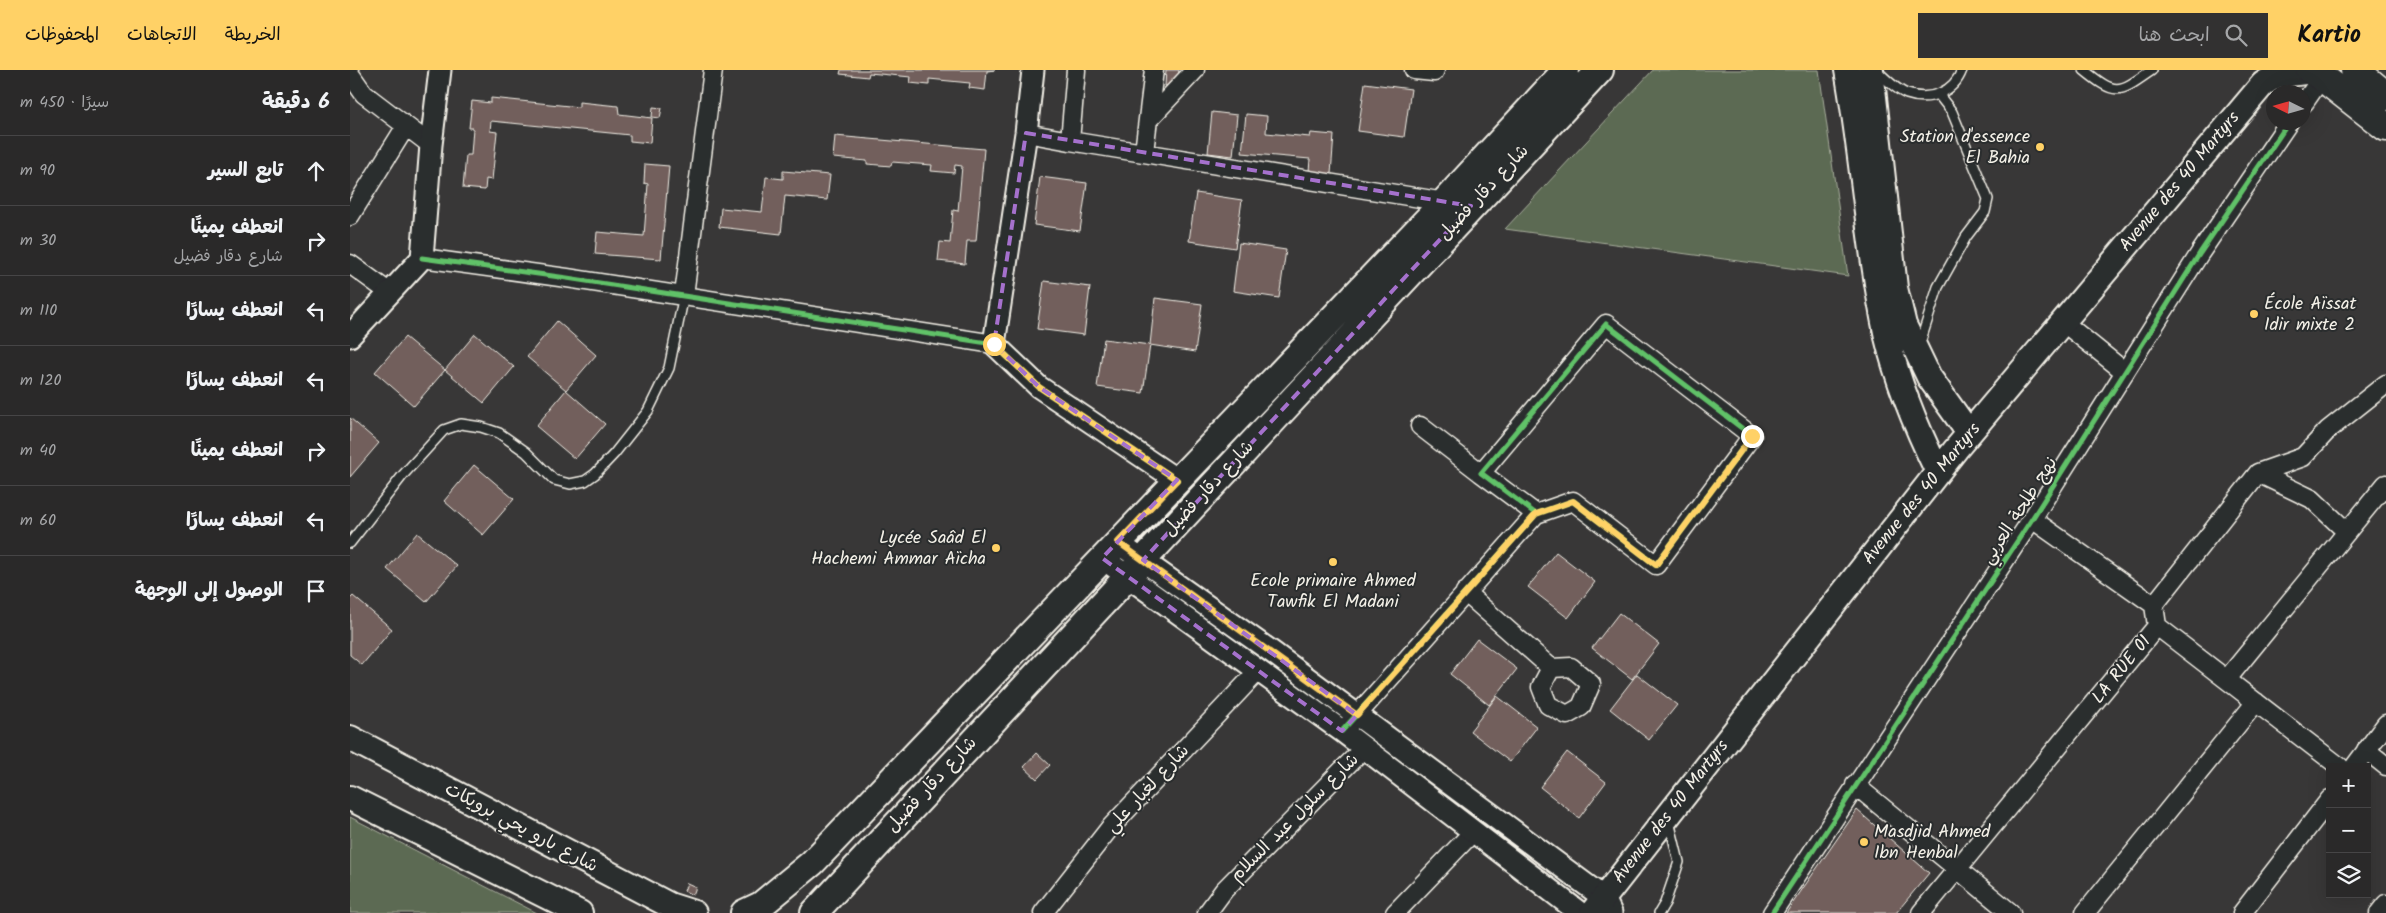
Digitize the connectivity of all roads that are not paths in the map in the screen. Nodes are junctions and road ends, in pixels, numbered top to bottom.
1 (440, 70) edge
2 (713, 70) edge
3 (1034, 70) edge
4 (1076, 70) edge
5 (1154, 70) edge
6 (1195, 70) edge
7 (1414, 70) edge
8 (1435, 70) edge
9 (1566, 70) edge
10 (1600, 70) edge
11 (1847, 70) edge
12 (1871, 70) edge
13 (1876, 70) edge
14 (1962, 70) edge
15 (2084, 70) edge
16 (2152, 70) edge
17 (2355, 70) edge
18 (2315, 73) edge
19 (350, 74) edge
20 (2264, 77) edge
21 (2311, 85) edge
22 (1938, 94) junction
23 (2386, 96) edge
24 (1149, 119) junction
25 (406, 126) junction
26 (2386, 127) edge
27 (2284, 130) edge
28 (1026, 133) junction
29 (1070, 141) junction
30 (431, 145) junction
31 (1144, 152) junction
32 (1875, 194) junction
33 (1444, 202) junction
34 (1471, 206) junction
35 (350, 216) edge
36 (422, 258) junction
37 (350, 264) edge
38 (390, 293) junction
39 (684, 295) junction
40 (2062, 322) junction
41 (350, 336) edge
42 (994, 344) junction
43 (1916, 353) junction
44 (2125, 372) junction
45 (2386, 384) edge
46 (1420, 426) dead end
47 (1969, 433) junction
48 (1938, 472) junction
49 (1481, 473) junction
50 (2258, 473) junction
51 (1177, 480) junction
52 (2386, 484) edge
53 (1536, 514) junction
54 (2032, 519) junction
55 (2347, 532) junction
56 (350, 543) edge
57 (1110, 550) junction
58 (1135, 569) junction
59 (1465, 592) junction
60 (2154, 605) junction
61 (2158, 626) junction
62 (1551, 668) dead end
63 (1259, 670) junction
64 (2227, 680) junction
65 (2256, 702) junction
66 (1357, 715) junction
67 (2386, 724) edge
68 (1342, 731) junction
69 (350, 738) edge
70 (1364, 748) junction
71 (2366, 750) junction
72 (2335, 763) edge
73 (2357, 763) edge
74 (2386, 766) edge
75 (1855, 785) junction
76 (350, 798) edge
77 (2326, 804) edge
78 (1668, 817) junction
79 (1474, 832) junction
80 (1959, 870) junction
81 (2386, 904) edge
82 (1602, 908) edge
83 (815, 911) edge
84 (580, 913) edge
85 (694, 913) edge
86 (744, 913) edge
87 (1043, 913) edge
88 (1207, 913) edge
89 (1395, 913) edge
90 (1580, 913) edge
91 (1659, 913) edge
92 (1772, 913) edge
93 (1921, 913) edge
94 (2011, 913) edge
95 (2085, 913) edge
96 (2242, 913) edge
97 (2379, 913) edge

1 - 30 street
2 - 39 street
3 - 28 street
4 - 29 street
5 - 24 street
6 - 24 street
7 - 8 street
9 - 33 main road, شارع دقار فضيل
10 - 34 main road, شارع دقار فضيل
11 - 32 main road
12 - 32 main road
13 - 22 lane
14 - 22 lane
15 - 16 lane
17 - 23 highway
18 - 20 main road
18 - 21 street
18 - 26 highway
19 - 25 street
20 - 40 main road, Avenue des 40 Martyrs
22 - 43 lane
24 - 31 street
25 - 30 street
25 - 35 street
27 - 44 street, نهج طلحة العربي
28 - 29 street
28 - 42 street
29 - 31 street
30 - 36 street
31 - 33 street
32 - 43 main road
32 - 48 main road
33 - 34 street
33 - 51 main road, شارع دقار فضيل
34 - 58 main road, شارع دقار فضيل
36 - 38 street
36 - 39 street
37 - 38 street
38 - 41 street
39 - 42 street
39 - 56 lane
40 - 44 street
40 - 47 main road, Avenue des 40 Martyrs
42 - 51 street
43 - 47 main road
44 - 54 street, نهج طلحة العربي
45 - 50 street
46 - 49 street
47 - 48 main road, Avenue des 40 Martyrs
48 - 78 main road, Avenue des 40 Martyrs
49 - 53 street
49 - 53 street
50 - 55 street
50 - 60 street
51 - 57 main road, شارع دقار فضيل
52 - 55 street
53 - 59 street
54 - 60 street
54 - 75 street, نهج طلحة العربي
55 - 64 street
57 - 58 street
57 - 86 main road, شارع دقار فضيل
58 - 63 street
58 - 66 street
58 - 83 main road, شارع دقار فضيل
59 - 62 street
59 - 66 street
60 - 61 street, LA RUE 01
61 - 64 street
61 - 80 street, LA RUE 01
63 - 68 street
63 - 87 street, شارع لغبار علي
64 - 65 street
65 - 72 street
65 - 95 street
66 - 68 street
66 - 82 street
67 - 71 street
68 - 70 street
69 - 85 main road, شارع بارو يحي برويكات
70 - 79 street
70 - 88 street, شارع سلول عبد السلام
71 - 73 street
71 - 74 street
75 - 80 street
75 - 92 street, نهج طلحة العربي
76 - 84 main road
77 - 96 street
78 - 82 main road, Avenue des 40 Martyrs
78 - 91 lane
79 - 89 street
79 - 90 street
80 - 93 street, LA RUE 01
80 - 94 street
81 - 97 street

